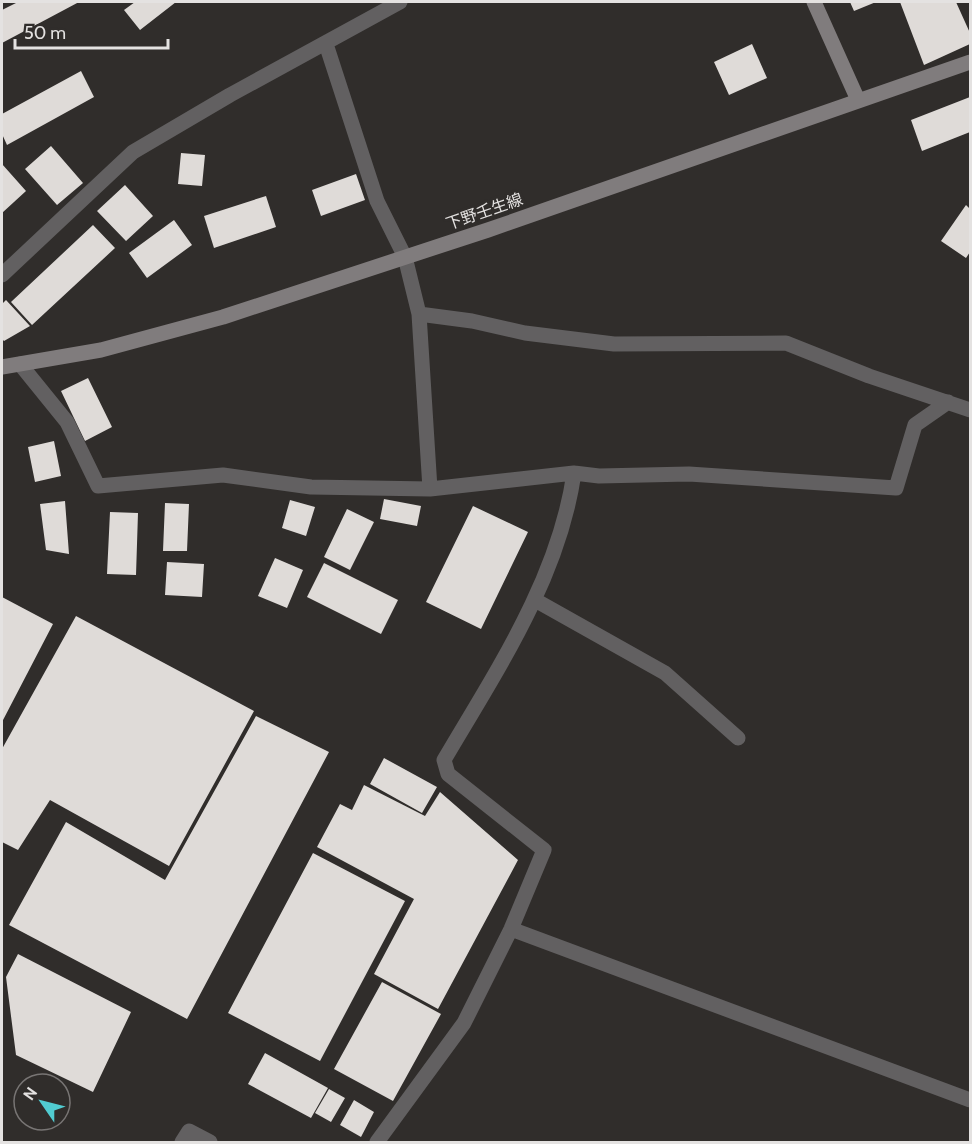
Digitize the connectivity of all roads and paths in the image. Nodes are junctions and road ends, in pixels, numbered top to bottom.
1 (400, 2) edge
2 (814, 2) edge
3 (326, 44) junction
4 (970, 62) edge
5 (858, 100) junction
6 (405, 257) junction
7 (2, 275) edge
8 (419, 314) junction
9 (20, 364) junction
10 (2, 367) edge
11 (948, 402) junction
12 (970, 410) edge
13 (574, 473) junction
14 (430, 489) junction
15 (535, 600) junction
16 (738, 738) dead end
17 (511, 929) junction
18 (970, 1100) edge
19 (182, 1143) edge
20 (210, 1143) edge
21 (377, 1143) edge

1 - 3 street
2 - 5 main road
3 - 6 street
3 - 7 street
4 - 5 main road, 下野壬生線
5 - 6 main road, 下野壬生線
6 - 8 street
6 - 9 main road, 下野壬生線
8 - 11 street
8 - 14 street
9 - 10 main road, 下野壬生線
9 - 14 street
11 - 12 street
11 - 13 street
13 - 14 street
13 - 15 street
15 - 16 street
15 - 17 street
17 - 18 street
17 - 21 street
19 - 20 street

